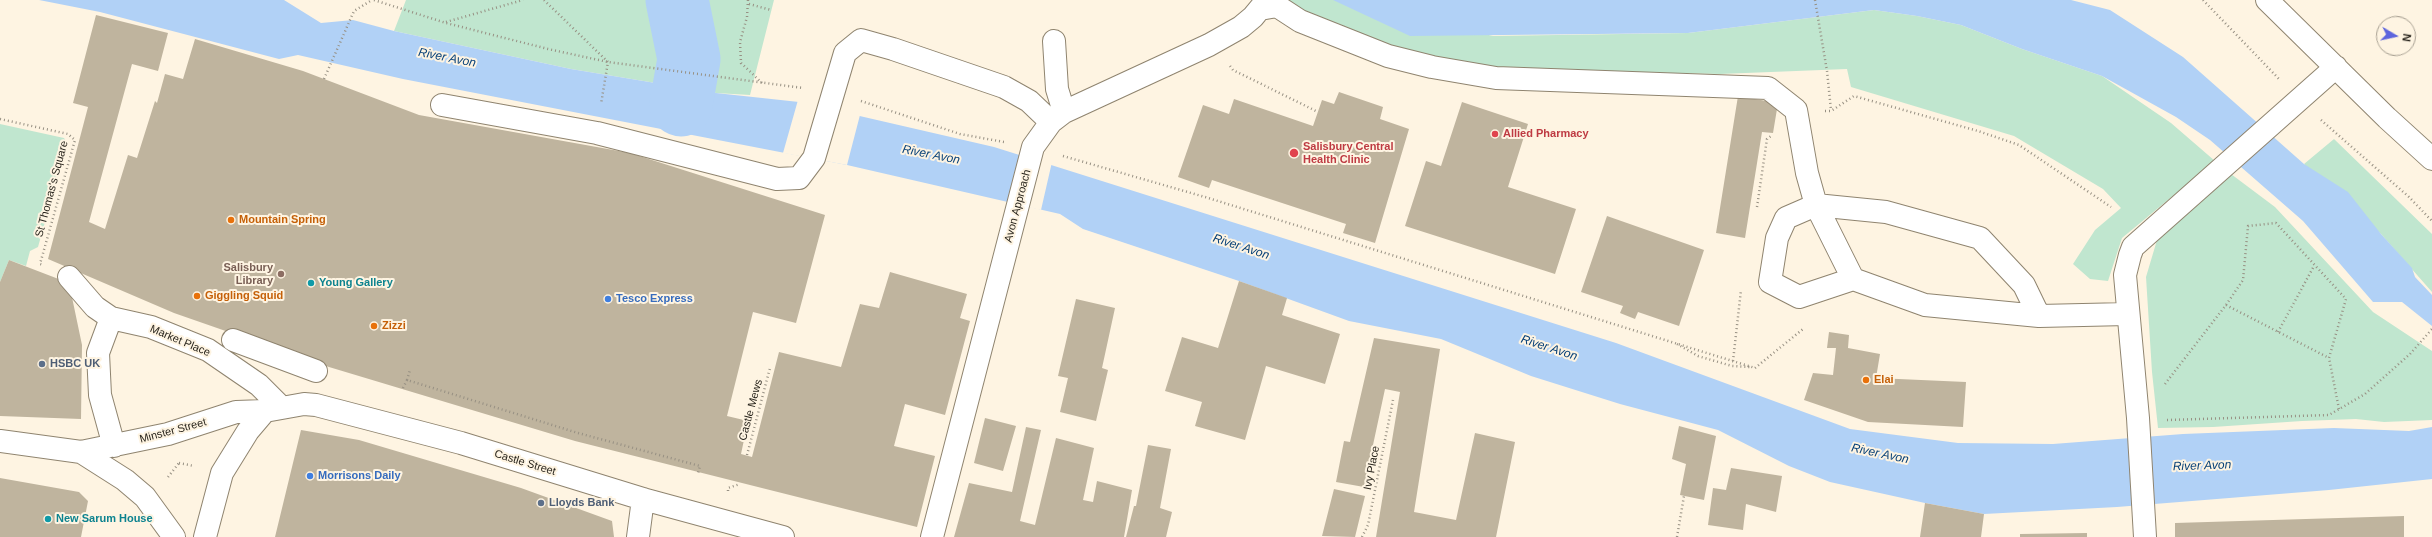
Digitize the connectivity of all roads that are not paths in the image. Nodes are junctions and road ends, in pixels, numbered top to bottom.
1 (2267, 0) edge
2 (1264, 5) edge
3 (1054, 41) dead end
4 (2336, 67) junction
5 (442, 105) dead end
6 (1058, 117) junction
7 (2432, 159) edge
8 (1816, 205) junction
9 (69, 277) road end
10 (1853, 279) junction
11 (2127, 314) junction
12 (2039, 316) junction
13 (111, 318) junction
14 (223, 362) junction
15 (304, 404) junction
16 (273, 409) junction
17 (0, 441) edge
18 (114, 446) junction
19 (81, 452) junction
20 (643, 499) junction
21 (2145, 528) edge
22 (174, 537) edge
23 (205, 537) edge
24 (638, 537) edge
25 (783, 537) edge
26 (932, 537) edge

1 - 4 street
2 - 6 street, Avon Approach
2 - 8 street
3 - 6 street
4 - 7 street
4 - 11 street
5 - 6 street
6 - 26 street, Avon Approach
8 - 10 street
8 - 10 street
8 - 12 street
9 - 13 street, Market Place
10 - 12 street
11 - 12 street
11 - 21 street
13 - 14 street, Market Place
13 - 18 street
14 - 15 street
14 - 16 street, Market Place
15 - 16 street, Castle Street
15 - 20 street, Castle Street
16 - 18 street, Minster Street
16 - 23 street
17 - 19 street, Minster Street
18 - 19 street, Minster Street
19 - 22 street, Minster Street
20 - 24 street
20 - 25 street, Castle Street

